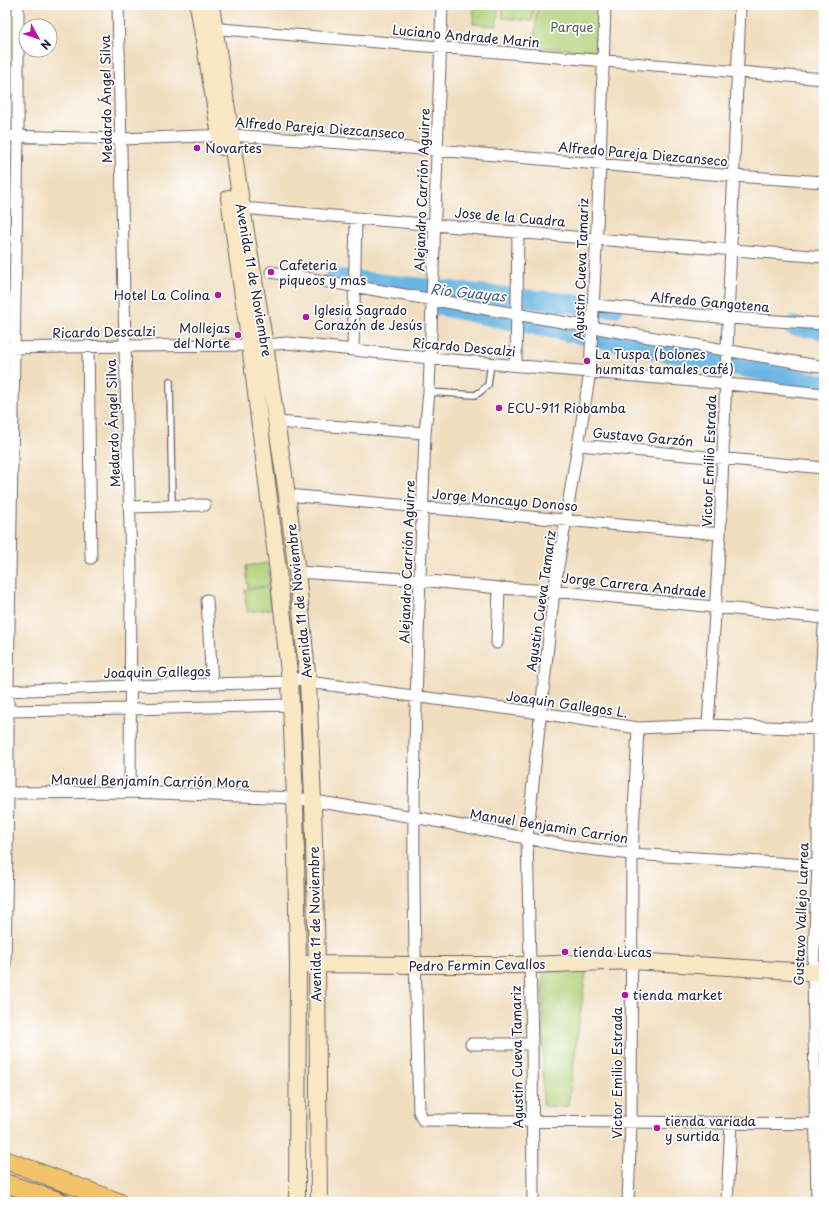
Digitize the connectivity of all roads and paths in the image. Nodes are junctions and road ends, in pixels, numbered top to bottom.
1 (18, 5) edge
2 (118, 5) edge
3 (198, 5) edge
4 (211, 5) edge
5 (442, 5) edge
6 (604, 5) edge
7 (740, 5) edge
8 (209, 28) junction
9 (441, 48) junction
10 (603, 61) junction
11 (738, 72) junction
12 (824, 79) edge
13 (226, 135) junction
14 (5, 136) edge
15 (18, 136) junction
16 (121, 139) junction
17 (437, 150) junction
18 (600, 164) junction
19 (734, 176) junction
20 (824, 182) edge
21 (242, 208) junction
22 (356, 218) junction
23 (435, 225) junction
24 (518, 232) junction
25 (596, 239) junction
26 (732, 250) junction
27 (824, 257) edge
28 (594, 305) junction
29 (729, 318) junction
30 (824, 324) edge
31 (258, 345) junction
32 (88, 346) junction
33 (125, 346) junction
34 (9, 348) edge
35 (353, 350) junction
36 (430, 358) junction
37 (824, 361) edge
38 (491, 363) junction
39 (516, 365) junction
40 (824, 367) edge
41 (590, 372) junction
42 (170, 381) dead end
43 (727, 384) junction
44 (429, 392) junction
45 (824, 394) edge
46 (276, 422) junction
47 (425, 433) junction
48 (579, 446) junction
49 (724, 459) junction
50 (824, 468) edge
51 (287, 495) junction
52 (206, 505) dead end
53 (172, 506) junction
54 (130, 507) junction
55 (422, 507) junction
56 (8, 510) edge
57 (566, 520) junction
58 (720, 534) junction
59 (91, 558) dead end
60 (297, 572) junction
61 (420, 580) junction
62 (499, 588) junction
63 (554, 591) junction
64 (207, 600) dead end
65 (715, 607) junction
66 (824, 618) edge
67 (824, 627) edge
68 (497, 643) dead end
69 (290, 682) junction
70 (308, 682) junction
71 (212, 684) junction
72 (131, 686) junction
73 (6, 691) edge
74 (416, 696) junction
75 (291, 704) junction
76 (131, 709) junction
77 (6, 711) edge
78 (540, 713) junction
79 (708, 725) junction
80 (638, 728) junction
81 (821, 729) edge
82 (130, 792) junction
83 (7, 793) edge
84 (295, 798) junction
85 (313, 801) junction
86 (414, 817) junction
87 (527, 838) junction
88 (632, 854) junction
89 (821, 866) edge
90 (632, 961) junction
91 (5, 963) edge
92 (298, 964) junction
93 (317, 964) junction
94 (529, 964) junction
95 (415, 966) junction
96 (819, 973) edge
97 (471, 1044) dead end
98 (532, 1044) junction
99 (532, 1121) junction
100 (631, 1122) junction
101 (732, 1122) junction
102 (297, 1123) junction
103 (318, 1123) junction
104 (820, 1123) edge
105 (5, 1160) edge
106 (5, 1183) edge
107 (61, 1202) edge
108 (118, 1202) edge
109 (297, 1202) edge
110 (319, 1202) edge
111 (533, 1202) edge
112 (628, 1202) edge
113 (727, 1202) edge
114 (817, 1202) edge

1 - 15 street
2 - 16 street, Medardo Ángel Silva
3 - 8 street, Avenida 11 de Noviembre
4 - 8 street, Avenida 11 de Noviembre
5 - 9 street, Alejandro Carrión Aguirre
6 - 10 street, Agustin Cueva Tamariz
7 - 11 street, Victor Emilio Estrada
8 - 9 street, Luciano Andrade Marin
8 - 13 street, Avenida 11 de Noviembre
9 - 10 street, Luciano Andrade Marin
9 - 17 street, Alejandro Carrión Aguirre
10 - 11 street, Luciano Andrade Marin
10 - 18 street, Agustin Cueva Tamariz
11 - 12 street, Luciano Andrade Marin
11 - 19 street, Victor Emilio Estrada
13 - 16 street, Alfredo Pareja Diezcanseco
13 - 17 street, Alfredo Pareja Diezcanseco
13 - 21 street, Avenida 11 de Noviembre
13 - 31 street, Avenida 11 de Noviembre
14 - 15 street, Alfredo Pareja Diezcanseco
15 - 16 street, Alfredo Pareja Diezcanseco
15 - 34 street
16 - 33 street, Medardo Ángel Silva
17 - 18 street, Alfredo Pareja Diezcanseco
17 - 23 street, Alejandro Carrión Aguirre
18 - 19 street, Alfredo Pareja Diezcanseco
18 - 25 street, Agustin Cueva Tamariz
19 - 20 street, Alfredo Pareja Diezcanseco
19 - 26 street, Victor Emilio Estrada
21 - 22 street, Jose de la Cuadra
21 - 31 street, Avenida 11 de Noviembre
22 - 23 street, Jose de la Cuadra
22 - 35 street
23 - 24 street, Jose de la Cuadra
23 - 36 street, Alejandro Carrión Aguirre
24 - 25 street, Jose de la Cuadra
24 - 39 street
25 - 26 street, Jose de la Cuadra
25 - 28 street, Agustin Cueva Tamariz
26 - 27 street, Jose de la Cuadra
26 - 29 street, Victor Emilio Estrada
28 - 29 street, Alfredo Gangotena
28 - 41 street, Agustin Cueva Tamariz
29 - 30 street, Alfredo Gangotena
29 - 43 street, Victor Emilio Estrada
31 - 33 street, Ricardo Descalzi
31 - 35 street, Ricardo Descalzi
31 - 46 street, Avenida 11 de Noviembre
31 - 69 street, Avenida 11 de Noviembre
32 - 33 street, Ricardo Descalzi
32 - 34 street, Ricardo Descalzi
32 - 59 street
33 - 54 street, Medardo Ángel Silva
34 - 56 street
35 - 36 street, Ricardo Descalzi
36 - 38 street, Ricardo Descalzi
36 - 44 street, Alejandro Carrión Aguirre
37 - 40 street
38 - 39 street, Ricardo Descalzi
38 - 44 lane
39 - 41 street, Ricardo Descalzi
41 - 43 street, Ricardo Descalzi
41 - 48 street, Agustin Cueva Tamariz
42 - 53 lane
43 - 45 street, Ricardo Descalzi
43 - 49 street, Victor Emilio Estrada
44 - 47 street, Alejandro Carrión Aguirre
46 - 47 street
46 - 51 street, Avenida 11 de Noviembre
47 - 55 street, Alejandro Carrión Aguirre
48 - 49 street, Gustavo Garzón
48 - 57 street, Agustin Cueva Tamariz
49 - 50 street, Gustavo Garzón
49 - 58 street, Victor Emilio Estrada
51 - 55 street, Jorge Moncayo Donoso
51 - 60 street, Avenida 11 de Noviembre
52 - 53 street
53 - 54 street
54 - 72 street, Medardo Ángel Silva
55 - 57 street, Jorge Moncayo Donoso
55 - 61 street, Alejandro Carrión Aguirre
56 - 73 street
57 - 58 street, Jorge Moncayo Donoso
57 - 63 street, Agustin Cueva Tamariz
58 - 65 street, Victor Emilio Estrada
60 - 61 street, Jorge Carrera Andrade
60 - 70 street, Avenida 11 de Noviembre
61 - 62 street, Jorge Carrera Andrade
61 - 74 street, Alejandro Carrión Aguirre
62 - 63 street, Jorge Carrera Andrade
62 - 68 street
63 - 65 street, Jorge Carrera Andrade
63 - 78 street, Agustin Cueva Tamariz
64 - 71 street
65 - 66 street, Jorge Carrera Andrade
65 - 79 street, Victor Emilio Estrada
67 - 81 street, Gustavo Vallejo Larrea
69 - 70 street, Joaquin Gallegos
69 - 71 street, Joaquin Gallegos
69 - 75 street, Avenida 11 de Noviembre
70 - 74 street, Joaquin Gallegos L.
70 - 85 street, Avenida 11 de Noviembre
71 - 72 street, Joaquin Gallegos
72 - 73 street, Joaquin Gallegos
72 - 76 street, Medardo Ángel Silva
73 - 77 street
74 - 78 street, Joaquin Gallegos L.
74 - 86 street, Alejandro Carrión Aguirre
75 - 76 street
75 - 84 street, Avenida 11 de Noviembre
76 - 77 street
76 - 82 street, Medardo Ángel Silva
77 - 83 street
78 - 80 street, Joaquin Gallegos L.
78 - 87 street, Agustin Cueva Tamariz
79 - 80 street, Joaquin Gallegos L.
79 - 81 street, Joaquin Gallegos L.
80 - 88 street, Victor Emilio Estrada
81 - 89 street, Gustavo Vallejo Larrea
82 - 83 street, Manuel Benjamín Carrión Mora
82 - 84 street, Manuel Benjamín Carrión Mora
83 - 91 street
84 - 85 street, Manuel Benjamin Carrion
84 - 92 street, Avenida 11 de Noviembre
85 - 86 street, Manuel Benjamin Carrion
85 - 93 street, Avenida 11 de Noviembre
86 - 87 street, Manuel Benjamin Carrion
86 - 95 street, Alejandro Carrión Aguirre
87 - 88 street, Manuel Benjamin Carrion
87 - 94 street, Agustin Cueva Tamariz
88 - 89 street, Manuel Benjamin Carrion
88 - 90 street, Victor Emilio Estrada
89 - 96 street, Gustavo Vallejo Larrea
90 - 94 street, Pedro Fermin Cevallos
90 - 96 street, Pedro Fermin Cevallos
90 - 100 street, Victor Emilio Estrada
92 - 93 street, Pedro Fermin Cevallos
92 - 102 street, Avenida 11 de Noviembre
93 - 95 street, Pedro Fermin Cevallos
93 - 103 street, Avenida 11 de Noviembre
94 - 95 street, Pedro Fermin Cevallos
94 - 98 street, Agustin Cueva Tamariz
95 - 99 street, Alejandro Carrión Aguirre
96 - 104 street, Gustavo Vallejo Larrea
97 - 98 street
98 - 99 street, Agustin Cueva Tamariz
99 - 100 street
99 - 111 street, Agustin Cueva Tamariz
100 - 101 street
100 - 112 street, Victor Emilio Estrada
101 - 104 street
101 - 113 street
102 - 103 street
102 - 109 street, Avenida 11 de Noviembre
103 - 110 street, Avenida 11 de Noviembre
104 - 114 street, Gustavo Vallejo Larrea
105 - 108 main road
106 - 107 main road

